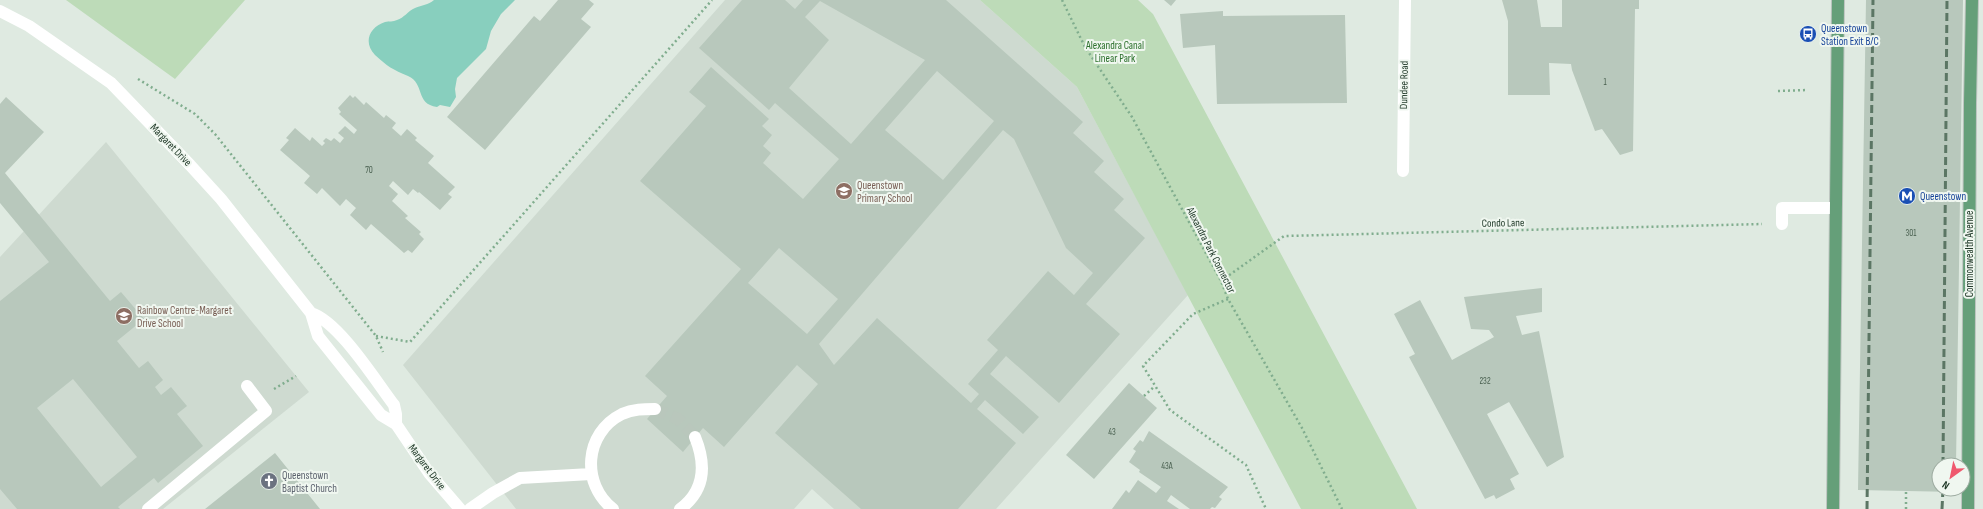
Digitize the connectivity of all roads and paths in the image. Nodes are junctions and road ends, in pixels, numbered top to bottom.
1 (712, 0) edge
2 (1062, 0) edge
3 (1405, 0) edge
4 (1838, 0) edge
5 (1972, 0) edge
6 (0, 11) edge
7 (1778, 90) dead end
8 (1808, 90) dead end
9 (1403, 171) dead end
10 (1836, 208) junction
11 (1782, 224) joint
12 (1221, 281) junction
13 (1228, 299) junction
14 (310, 313) junction
15 (376, 336) dead end
16 (246, 386) dead end
17 (1155, 386) junction
18 (1144, 396) dead end
19 (655, 409) tunnel mouth
20 (396, 424) junction
21 (695, 437) tunnel mouth
22 (591, 474) junction
23 (1906, 491) dead end
24 (148, 509) edge
25 (460, 509) edge
26 (470, 509) edge
27 (613, 509) edge
28 (680, 509) edge
29 (1266, 509) edge
30 (1342, 509) edge
31 (1832, 509) edge
32 (1906, 509) edge
33 (1968, 509) edge

1 - 15 path
2 - 12 path, Alexandra Park Connector
3 - 9 street, Dundee Road
4 - 10 main road
5 - 33 main road, Commonwealth Avenue
6 - 14 street, Margaret Drive
7 - 8 path
10 - 11 street
10 - 31 main road
11 - 12 path, Condo Lane
12 - 13 path, Alexandra Park Connector
13 - 17 path
13 - 30 path, Alexandra Park Connector
14 - 20 street, Margaret Drive
14 - 20 street, Margaret Drive
16 - 24 street
17 - 18 path
17 - 29 path
19 - 22 street
20 - 25 street, Margaret Drive
21 - 28 street
22 - 26 street
22 - 27 street
23 - 32 path

